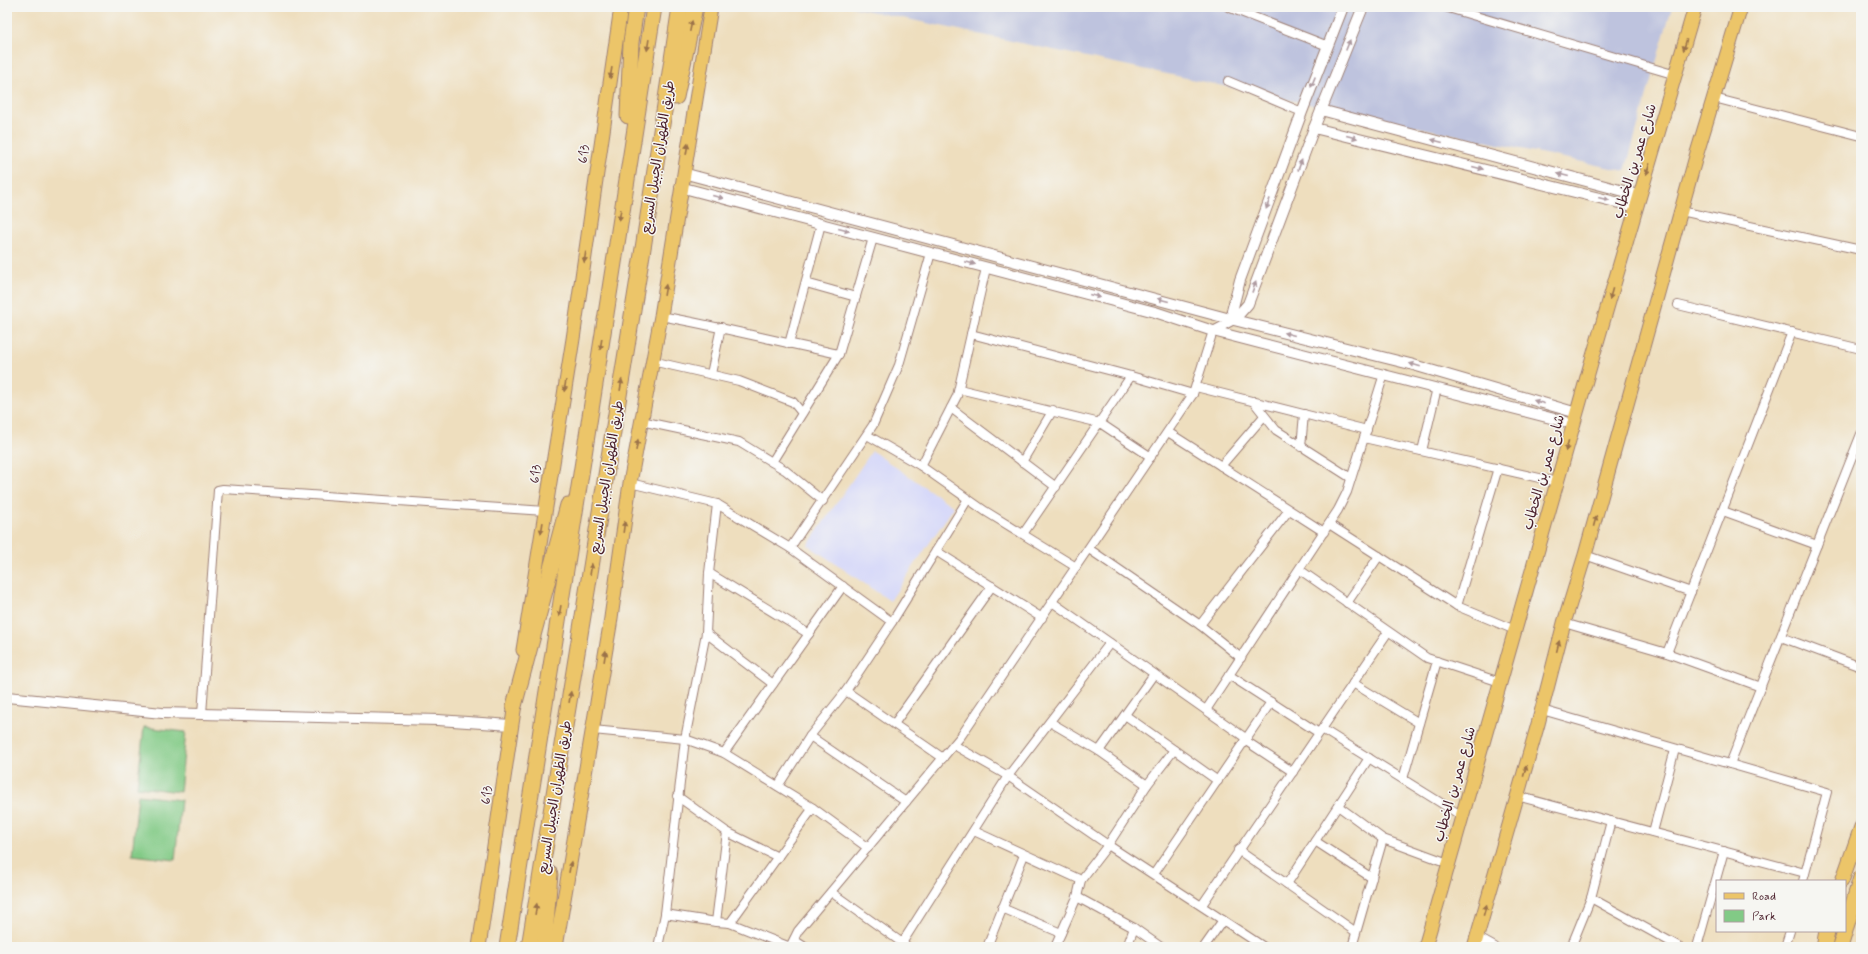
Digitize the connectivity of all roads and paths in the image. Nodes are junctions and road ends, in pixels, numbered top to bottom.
1 (622, 7) edge
2 (636, 7) edge
3 (654, 7) edge
4 (680, 7) edge
5 (695, 7) edge
6 (711, 7) edge
7 (1228, 7) edge
8 (1343, 7) edge
9 (1363, 7) edge
10 (1445, 7) edge
11 (1695, 7) edge
12 (1741, 7) edge
13 (1328, 46) junction
14 (1676, 75) junction
15 (1228, 81) dead end
16 (1714, 98) junction
17 (1321, 110) junction
18 (1302, 112) junction
19 (1314, 128) junction
20 (1861, 136) edge
21 (683, 173) junction
22 (625, 187) junction
23 (680, 187) junction
24 (1639, 199) junction
25 (794, 203) junction
26 (1681, 211) junction
27 (791, 216) junction
28 (821, 224) junction
29 (873, 238) junction
30 (644, 242) junction
31 (1861, 250) edge
32 (931, 253) junction
33 (986, 268) junction
34 (806, 282) junction
35 (856, 297) junction
36 (1678, 305) dead end
37 (661, 316) junction
38 (1234, 320) junction
39 (721, 327) junction
40 (1213, 331) junction
41 (1792, 332) junction
42 (971, 334) junction
43 (789, 344) junction
44 (1861, 349) edge
45 (839, 354) junction
46 (652, 361) junction
47 (711, 374) junction
48 (1384, 374) junction
49 (1131, 376) junction
50 (1437, 388) junction
51 (959, 389) junction
52 (1195, 391) junction
53 (1253, 402) junction
54 (951, 408) junction
55 (1053, 410) junction
56 (802, 413) junction
57 (1304, 414) junction
58 (1264, 416) junction
59 (1575, 419) junction
60 (641, 421) junction
61 (1100, 423) junction
62 (588, 426) junction
63 (1168, 432) junction
64 (1365, 434) junction
65 (1861, 434) edge
66 (867, 435) junction
67 (1301, 446) junction
68 (1422, 451) junction
69 (1151, 456) junction
70 (772, 462) junction
71 (1022, 462) junction
72 (921, 466) junction
73 (1221, 466) junction
74 (1498, 468) junction
75 (1351, 478) junction
76 (1557, 482) junction
77 (630, 483) junction
78 (1056, 487) junction
79 (968, 499) junction
80 (823, 501) junction
81 (717, 504) junction
82 (1288, 510) junction
83 (1723, 510) junction
84 (545, 511) junction
85 (1329, 524) junction
86 (1324, 532) junction
87 (1023, 534) junction
88 (1817, 545) junction
89 (790, 548) junction
90 (1089, 549) junction
91 (936, 551) junction
92 (1585, 555) junction
93 (1379, 556) junction
94 (1076, 567) junction
95 (1300, 570) junction
96 (709, 573) junction
97 (843, 586) junction
98 (992, 586) junction
99 (1691, 592) junction
100 (1052, 602) junction
101 (1347, 603) junction
102 (1457, 606) junction
103 (1042, 618) junction
104 (892, 622) junction
105 (1564, 623) junction
106 (1200, 625) junction
107 (1515, 630) junction
108 (1388, 632) junction
109 (706, 633) junction
110 (809, 634) junction
111 (1781, 636) junction
112 (1110, 643) junction
113 (1668, 653) junction
114 (1241, 658) junction
115 (1437, 661) junction
116 (1861, 667) edge
117 (1154, 674) junction
118 (1229, 675) junction
119 (1500, 682) junction
120 (1353, 683) junction
121 (773, 684) junction
122 (1761, 687) junction
123 (846, 691) junction
124 (7, 697) edge
125 (1271, 702) junction
126 (514, 706) junction
127 (1206, 710) junction
128 (1542, 710) junction
129 (202, 714) junction
130 (1125, 715) junction
131 (1050, 722) junction
132 (1419, 723) junction
133 (511, 724) junction
134 (894, 724) junction
135 (593, 730) junction
136 (1320, 731) junction
137 (810, 736) junction
138 (685, 739) junction
139 (1246, 740) junction
140 (954, 745) junction
141 (1675, 749) junction
142 (1174, 750) junction
143 (1099, 751) junction
144 (724, 753) junction
145 (943, 758) junction
146 (1370, 758) junction
147 (1730, 764) junction
148 (558, 770) junction
149 (1292, 772) junction
150 (1008, 776) junction
151 (1403, 779) junction
152 (1218, 781) junction
153 (1147, 785) junction
154 (778, 786) junction
155 (677, 796) junction
156 (1518, 796) junction
157 (906, 802) junction
158 (1338, 806) junction
159 (813, 808) junction
160 (1462, 816) junction
161 (1611, 821) junction
162 (1861, 827) edge
163 (974, 831) junction
164 (727, 832) junction
165 (1653, 832) junction
166 (1382, 839) junction
167 (1315, 841) junction
168 (1108, 845) junction
169 (868, 848) junction
170 (1238, 850) junction
171 (1724, 851) junction
172 (1024, 855) junction
173 (778, 857) junction
174 (1448, 863) junction
175 (1154, 874) junction
176 (1804, 877) edge
177 (1372, 878) junction
178 (1861, 878) edge
179 (1081, 880) junction
180 (1842, 880) edge
181 (1287, 884) junction
182 (831, 892) junction
183 (1076, 897) junction
184 (1591, 898) junction
185 (1202, 905) junction
186 (1002, 908) junction
187 (665, 914) junction
188 (1223, 920) junction
189 (716, 922) junction
190 (730, 923) junction
191 (1846, 927) edge
192 (1134, 928) junction
193 (1356, 932) junction
194 (1790, 932) edge
195 (1826, 932) edge
196 (1826, 932) edge
197 (1844, 932) edge
198 (1060, 933) junction
199 (1484, 944) edge
200 (791, 945) edge
201 (905, 945) edge
202 (480, 947) edge
203 (507, 947) edge
204 (529, 947) edge
205 (544, 947) edge
206 (556, 947) edge
207 (658, 947) edge
208 (805, 947) edge
209 (987, 947) edge
210 (1055, 947) edge
211 (1127, 947) edge
212 (1161, 947) edge
213 (1204, 947) edge
214 (1264, 947) edge
215 (1352, 947) edge
216 (1425, 947) edge
217 (1571, 947) edge
218 (1680, 947) edge
219 (1697, 947) edge
220 (1785, 947) edge
221 (1820, 947) edge
222 (1824, 947) edge
223 (1840, 947) edge

1 -> 84 main road, 613
2 - 22 highway
3 -> 22 highway, طريق الظهران الجبيل السريع
4 - 30 highway, طريق الظهران الجبيل السريع
30 -> 5 highway
21 -> 6 main road
7 - 13 street
8 - 13 street
17 -> 9 street
10 - 14 street
11 -> 14 main road, شارع عمر بن الخطاب
12 - 16 main road
13 -> 18 street
14 -> 24 main road, شارع عمر بن الخطاب
15 - 18 street
16 - 20 street
16 - 26 main road
17 - 19 street
24 -> 17 street
18 -> 38 street
19 -> 24 street
38 -> 19 street
21 - 23 main road
21 - 25 street
22 -> 62 highway, طريق الظهران الجبيل السريع
23 -> 27 street
37 -> 23 main road
24 -> 59 main road, شارع عمر بن الخطاب
25 - 27 street
38 -> 25 street
26 - 31 street
92 -> 26 main road
27 - 28 street
28 -> 29 street
28 - 34 street
29 - 32 street
29 - 35 street
148 -> 30 highway, طريق الظهران الجبيل السريع
32 -> 33 street
32 - 66 street
33 -> 40 street
33 - 42 street
34 - 35 street
34 - 43 street
35 - 45 street
36 - 41 street
37 - 39 street
37 - 46 main road
38 - 40 street
59 -> 38 street
39 - 43 street
39 - 47 street
40 - 48 street
40 - 52 street
41 - 44 street
41 - 83 street
42 - 49 street
42 - 51 street
43 - 45 street
45 - 56 street
46 - 47 street
46 - 60 main road
47 - 56 street
48 - 50 street
48 - 64 street
49 - 52 street
49 - 61 street
50 - 59 street
50 - 68 street
51 - 54 street
51 - 55 street
52 - 53 street
52 - 63 street
53 - 57 street
53 - 58 street
54 - 71 street
54 - 72 street
55 - 61 street
55 - 71 street
56 - 70 street
57 - 64 street
57 - 67 street
58 - 67 street
58 - 73 street
59 -> 76 main road, شارع عمر بن الخطاب
60 - 70 street
77 -> 60 main road
61 - 69 street
61 - 78 street
62 - 126 highway
62 -> 203 highway, طريق الظهران الجبيل السريع
63 - 69 street
63 - 73 street
64 - 68 street
64 - 75 street
65 - 88 street
66 - 72 street
66 - 80 street
67 - 75 street
68 - 74 street
69 - 90 street
70 - 80 street
71 - 78 street
72 - 79 street
73 - 82 street
74 - 76 street
74 - 102 street
75 - 85 street
76 - 107 main road, شارع عمر بن الخطاب
77 - 81 street
135 -> 77 main road
78 - 87 street
79 - 87 street
79 - 91 street
80 - 89 street
81 - 89 street
81 - 96 street
82 - 86 street
82 - 106 street
83 - 88 street
83 - 99 street
84 -> 126 main road, 613
84 - 129 street
85 - 86 street
85 - 93 street
86 - 95 street
87 - 94 street
88 - 111 street
89 - 97 street
90 - 94 street
90 - 106 street
91 - 98 street
91 - 104 street
92 - 99 street
92 - 105 main road
93 - 101 street
93 - 102 street
94 - 100 street
95 - 101 street
95 - 114 street
96 - 109 street
96 - 110 street
97 - 104 street
97 - 110 street
98 - 103 street
98 - 134 street
99 - 113 street
100 - 103 street
100 - 112 street
101 - 108 street
102 - 107 street
103 - 140 street
104 - 123 street
105 - 113 street
128 -> 105 main road
106 - 114 street
107 - 119 main road, شارع عمر بن الخطاب
108 - 115 street
108 - 120 street
109 - 121 street
109 - 138 street
110 - 121 street
111 - 116 street
111 - 122 street
112 - 117 street
112 - 131 street
113 - 122 street
114 - 118 street
115 - 119 street
115 - 132 street
117 - 127 street
117 - 130 street
118 - 125 street
118 - 127 street
119 - 160 main road, شارع عمر بن الخطاب
120 - 132 street
120 - 136 street
121 - 144 street
122 - 147 street
123 - 134 street
123 - 137 street
124 - 129 street
125 - 136 street
125 - 139 street
126 - 133 main road, 613
127 - 139 street
128 - 141 street
156 -> 128 main road
129 - 133 street
130 - 142 street
130 - 143 street
131 - 143 street
131 - 150 street
132 - 151 street
133 - 202 main road, 613
134 - 145 street
135 - 138 street
206 -> 135 main road
136 - 146 street
136 - 149 street
137 - 154 street
137 - 157 street
138 - 144 street
138 - 155 street
139 - 149 street
139 - 152 street
140 - 145 street
140 - 150 street
141 - 147 street
141 - 165 street
142 - 152 street
142 - 153 street
143 - 153 street
144 - 154 street
145 - 157 street
146 - 151 street
146 - 158 street
147 - 176 street
204 -> 148 highway, طريق الظهران الجبيل السريع
148 - 205 highway
149 - 170 street
150 - 163 street
150 - 168 street
151 - 160 street
152 - 175 street
153 - 168 street
154 - 159 street
155 - 164 street
155 - 187 street
156 - 161 street
199 -> 156 main road
157 - 169 street
158 - 166 street
158 - 167 street
159 - 169 street
159 - 173 street
160 - 174 main road, شارع عمر بن الخطاب
161 - 165 street
161 - 184 street
162 - 180 main road
163 - 172 street
163 - 201 street
164 - 173 street
164 - 189 street
165 - 171 street
166 - 174 street
166 - 177 street
167 - 177 street
167 - 181 street
168 - 175 street
168 - 179 street
169 - 182 street
170 - 181 street
170 - 185 street
171 - 176 street
171 - 219 street
172 - 179 street
172 - 186 street
173 - 190 street
174 - 216 main road, شارع عمر بن الخطاب
175 - 185 street
177 - 193 street
178 - 191 highway
179 - 183 street
181 - 193 street
182 - 200 street
182 - 201 street
183 - 192 street
183 - 198 street
184 - 217 street
184 - 218 street
185 - 188 street
186 - 198 street
186 - 209 street
187 - 189 street
187 - 207 street
188 - 213 street
188 - 214 street
189 - 190 street
190 - 200 street
192 - 211 street
192 - 212 street
193 - 215 street
194 - 220 street
195 - 221 main road
196 - 222 highway
197 - 223 highway
198 - 210 street
200 - 208 street

